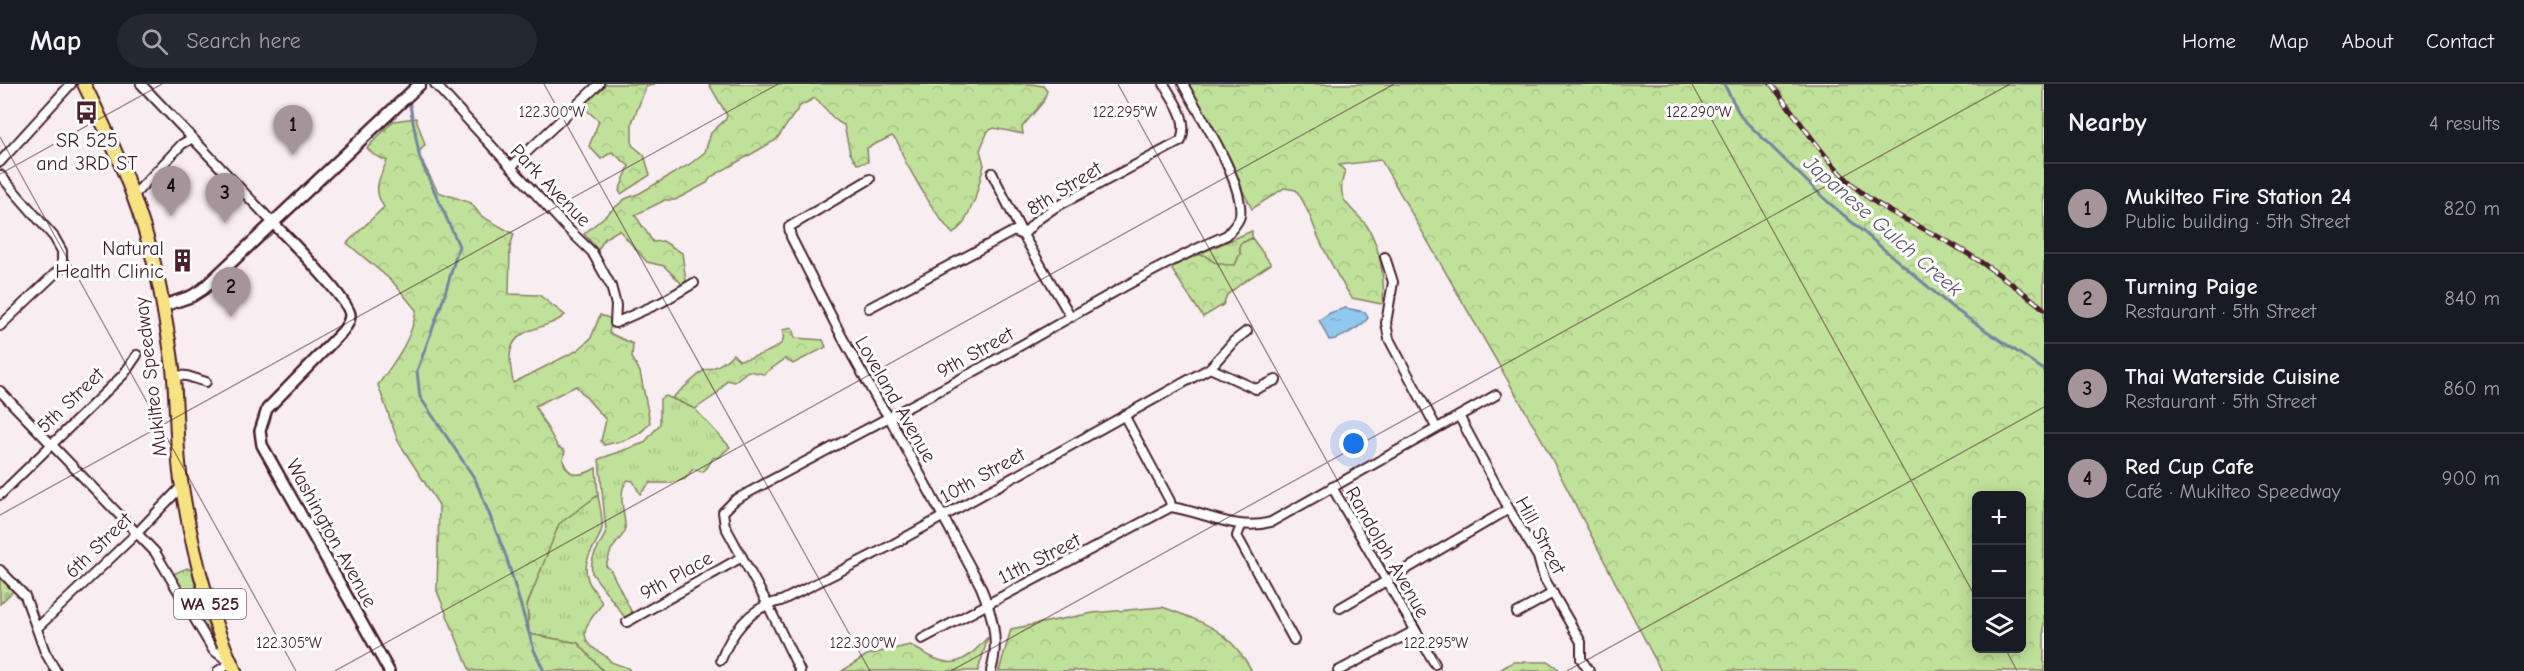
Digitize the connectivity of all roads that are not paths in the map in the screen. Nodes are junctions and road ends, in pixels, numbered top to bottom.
1 (71, 84) edge
2 (84, 84) edge
3 (141, 84) edge
4 (420, 84) edge
5 (435, 84) edge
6 (599, 84) edge
7 (1164, 84) edge
8 (1183, 84) edge
9 (192, 139) junction
10 (0, 162) edge
11 (511, 167) junction
12 (992, 173) dead end
13 (0, 175) edge
14 (870, 179) dead end
15 (134, 195) junction
16 (274, 224) junction
17 (1023, 235) junction
18 (1384, 257) dead end
19 (693, 283) dead end
20 (163, 306) junction
21 (870, 308) dead end
22 (1071, 317) junction
23 (0, 326) edge
24 (1247, 331) dead end
25 (137, 355) dead end
26 (1210, 368) junction
27 (173, 375) junction
28 (1276, 380) dead end
29 (206, 382) dead end
30 (0, 391) edge
31 (1496, 395) dead end
32 (1124, 415) junction
33 (1459, 416) junction
34 (889, 417) junction
35 (1436, 427) junction
36 (52, 442) junction
37 (182, 486) junction
38 (1332, 487) junction
39 (0, 495) edge
40 (1171, 507) junction
41 (1509, 509) junction
42 (942, 517) junction
43 (1241, 526) junction
44 (138, 532) junction
45 (742, 557) junction
46 (0, 570) edge
47 (1385, 582) junction
48 (1553, 593) junction
49 (767, 603) junction
50 (988, 603) junction
51 (1340, 608) dead end
52 (1517, 613) dead end
53 (627, 622) dead end
54 (37, 628) junction
55 (1414, 631) junction
56 (922, 639) dead end
57 (1294, 640) dead end
58 (721, 660) dead end
59 (1435, 664) dead end
60 (233, 667) edge
61 (56, 671) edge
62 (218, 671) edge
63 (388, 671) edge
64 (800, 671) edge
65 (991, 671) edge
66 (1338, 671) edge
67 (1589, 671) edge

1 - 10 street
2 - 15 main road, Mukilteo Speedway / WA 525
3 - 9 street
4 - 16 main road
5 - 11 street, Park Avenue
6 - 11 street
7 - 17 street, 8th Street
8 - 22 street, 9th Street
9 - 15 street
9 - 16 street
11 - 19 street, Park Avenue
12 - 17 street
13 - 23 street
14 - 34 street, Loveland Avenue
15 - 20 main road, Mukilteo Speedway / WA 525
16 - 20 main road
16 - 63 street, Washington Avenue
17 - 21 street, 8th Street
17 - 22 street
18 - 35 street
20 - 27 main road, Mukilteo Speedway / WA 525
22 - 34 street, 9th Street
24 - 26 street
25 - 36 street, 5th Street
26 - 28 street
26 - 32 street, 10th Street
27 - 29 street
27 - 37 main road, Mukilteo Speedway / WA 525
30 - 36 street
31 - 33 street
32 - 40 street
32 - 42 street, 10th Street
33 - 35 street
33 - 41 street, Hill Street
34 - 42 street, Loveland Avenue
34 - 45 street, 9th Street
35 - 38 street
36 - 39 street, 5th Street
36 - 44 street
37 - 44 street, 6th Street
37 - 60 main road, Mukilteo Speedway / WA 525
38 - 43 street
38 - 47 street, Randolph Avenue
40 - 43 street
40 - 50 street, 11th Street
41 - 47 street
41 - 48 street, Hill Street
42 - 49 street, 10th Street
42 - 50 street, Loveland Avenue
43 - 57 street
44 - 54 street, 6th Street
44 - 60 street
45 - 49 street
45 - 53 street, 9th Place
46 - 54 street
47 - 51 street
47 - 55 street, Randolph Avenue
48 - 52 street
48 - 67 street, Hill Street
49 - 58 street
49 - 64 street
50 - 56 street, 11th Street
50 - 65 street, Loveland Avenue
54 - 61 street
55 - 59 street, Randolph Avenue
55 - 66 street
60 - 62 street

